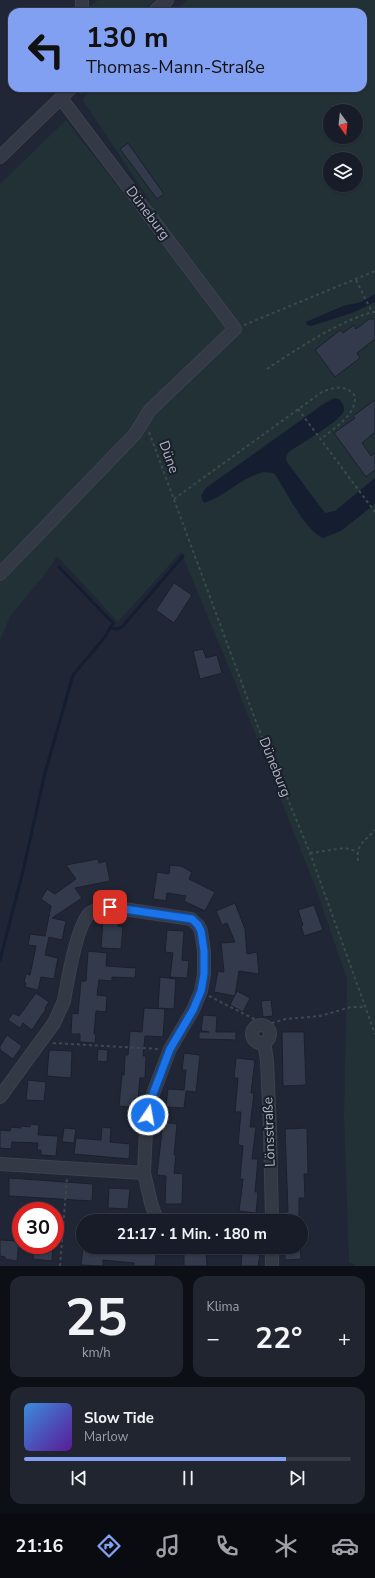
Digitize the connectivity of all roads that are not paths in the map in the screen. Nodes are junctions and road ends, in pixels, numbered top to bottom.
1 (167, 0) edge
2 (158, 8) edge
3 (67, 92) edge
4 (61, 98) junction
5 (0, 157) edge
6 (0, 574) edge
7 (263, 1026) road end
8 (0, 1097) edge
9 (0, 1164) edge
10 (144, 1173) junction
11 (155, 1214) edge
12 (272, 1214) edge
13 (272, 1254) edge
14 (272, 1266) edge

1 - 2 street
3 - 4 street
4 - 5 street
4 - 6 street, Düneburg
7 - 12 street, Lönsstraße
8 - 10 street
9 - 10 street
10 - 11 street
13 - 14 street

